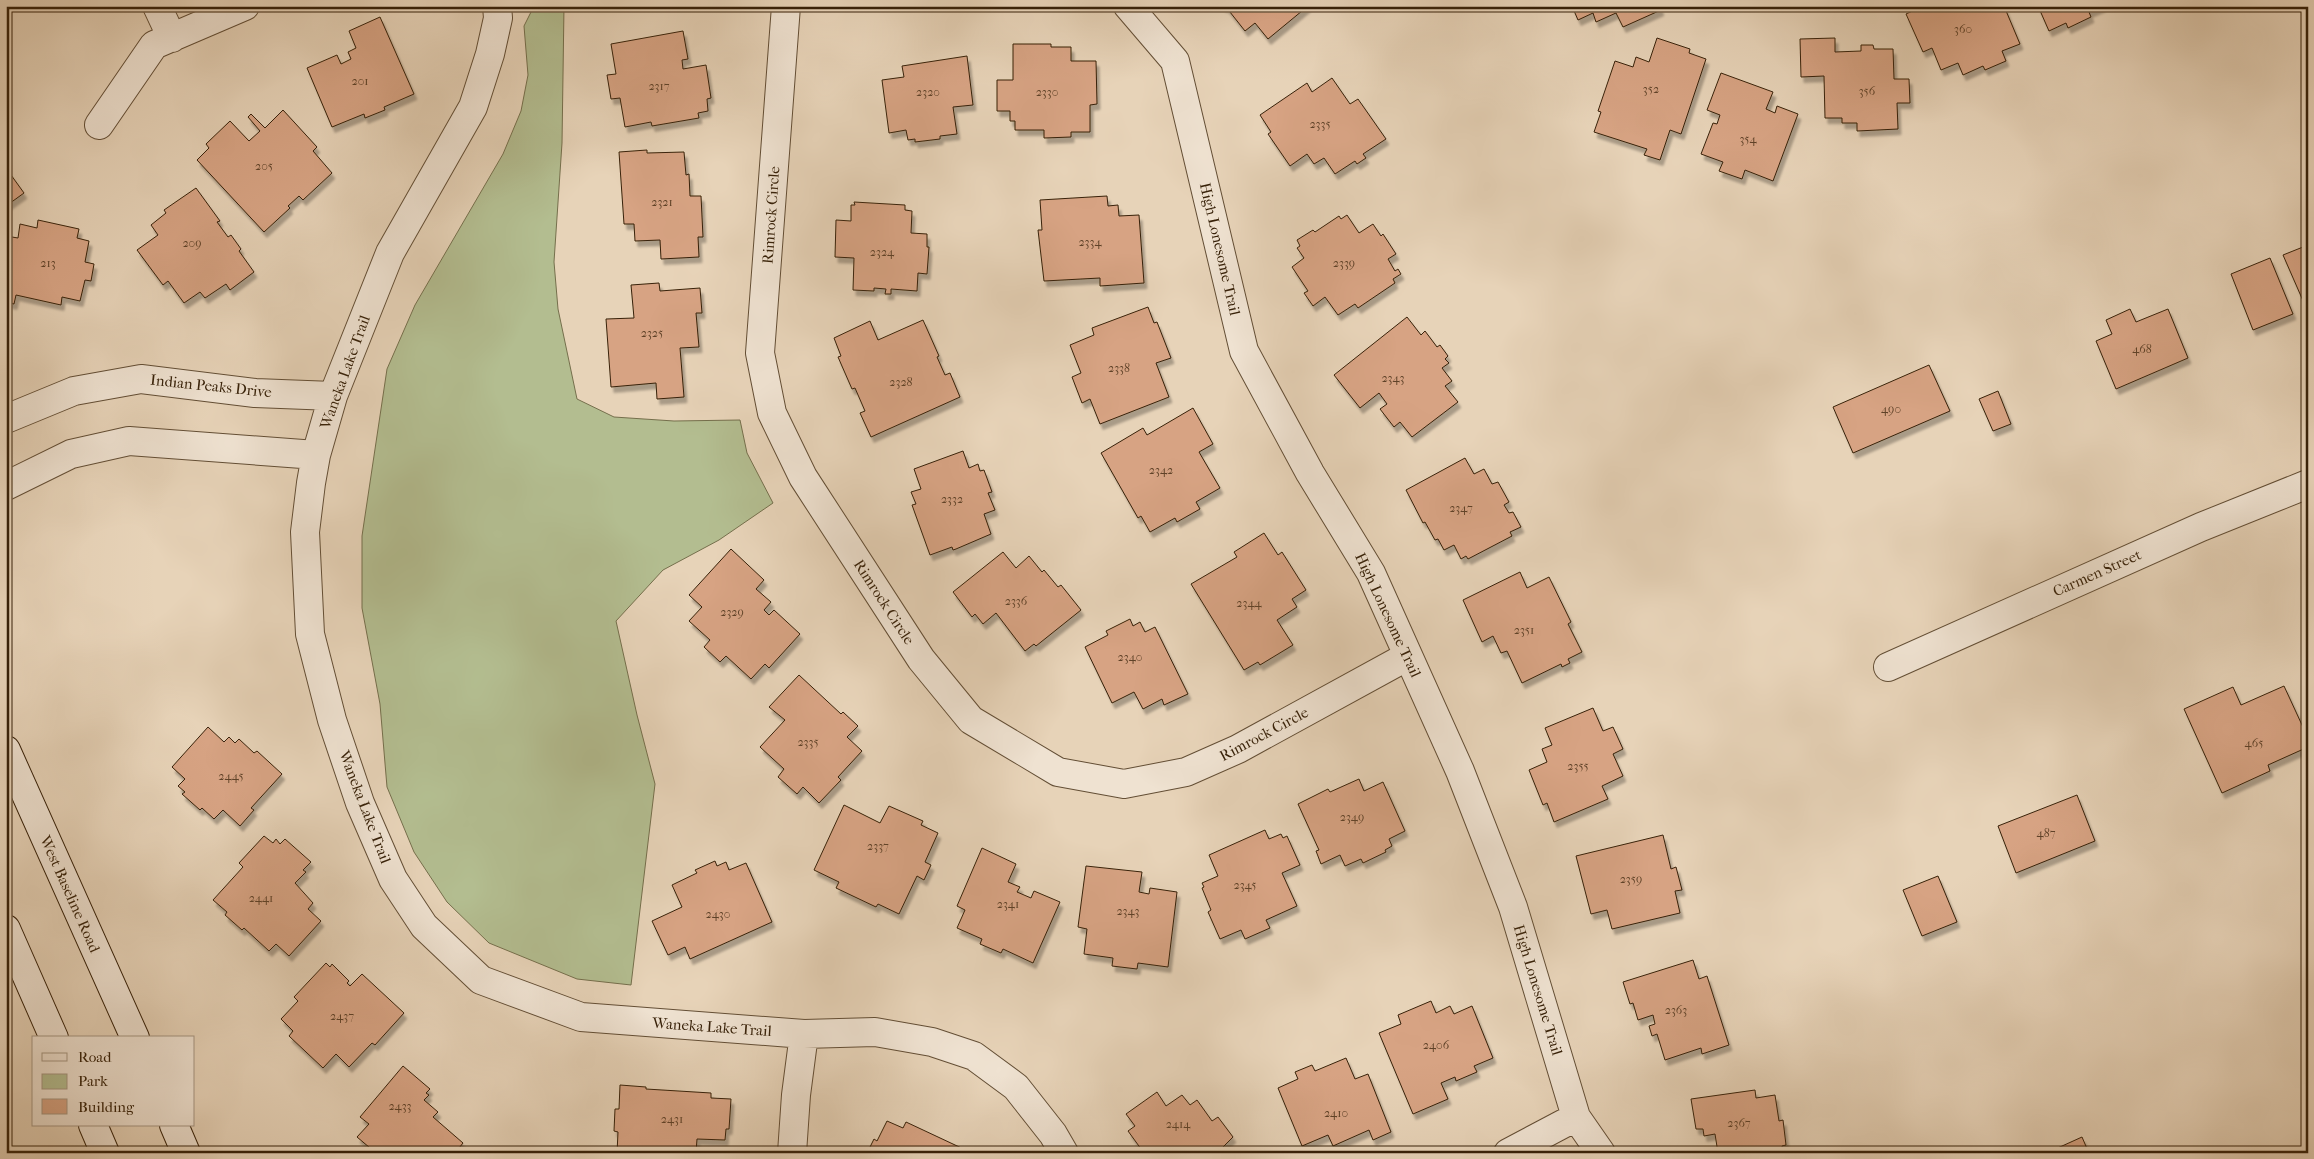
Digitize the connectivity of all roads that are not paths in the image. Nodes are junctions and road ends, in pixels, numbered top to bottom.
1 (157, 6) edge
2 (244, 6) edge
3 (497, 6) edge
4 (786, 6) edge
5 (1128, 6) edge
6 (172, 38) junction
7 (99, 125) dead end
8 (333, 396) junction
9 (6, 420) edge
10 (316, 455) junction
11 (2308, 484) edge
12 (6, 486) edge
13 (1408, 656) junction
14 (1888, 667) dead end
15 (6, 750) edge
16 (6, 929) edge
17 (804, 1034) junction
18 (53, 1036) edge
19 (134, 1036) edge
20 (1576, 1117) junction
21 (93, 1126) edge
22 (174, 1126) edge
23 (105, 1153) edge
24 (186, 1153) edge
25 (792, 1153) edge
26 (1064, 1153) edge
27 (1508, 1153) edge
28 (1601, 1153) edge

1 - 6 street
2 - 6 street
3 - 8 street, Waneka Lake Trail
4 - 13 street, Rimrock Circle
5 - 13 street, High Lonesome Trail
6 - 7 street
8 - 9 street, Indian Peaks Drive
8 - 10 street, Waneka Lake Trail
10 - 12 street
10 - 17 street, Waneka Lake Trail
11 - 14 street, Carmen Street
13 - 20 street, High Lonesome Trail
15 - 19 street, West Baseline Road
16 - 18 street
17 - 25 street
17 - 26 street, Waneka Lake Trail
20 - 27 street
20 - 28 street, High Lonesome Trail
21 - 23 street
22 - 24 street

